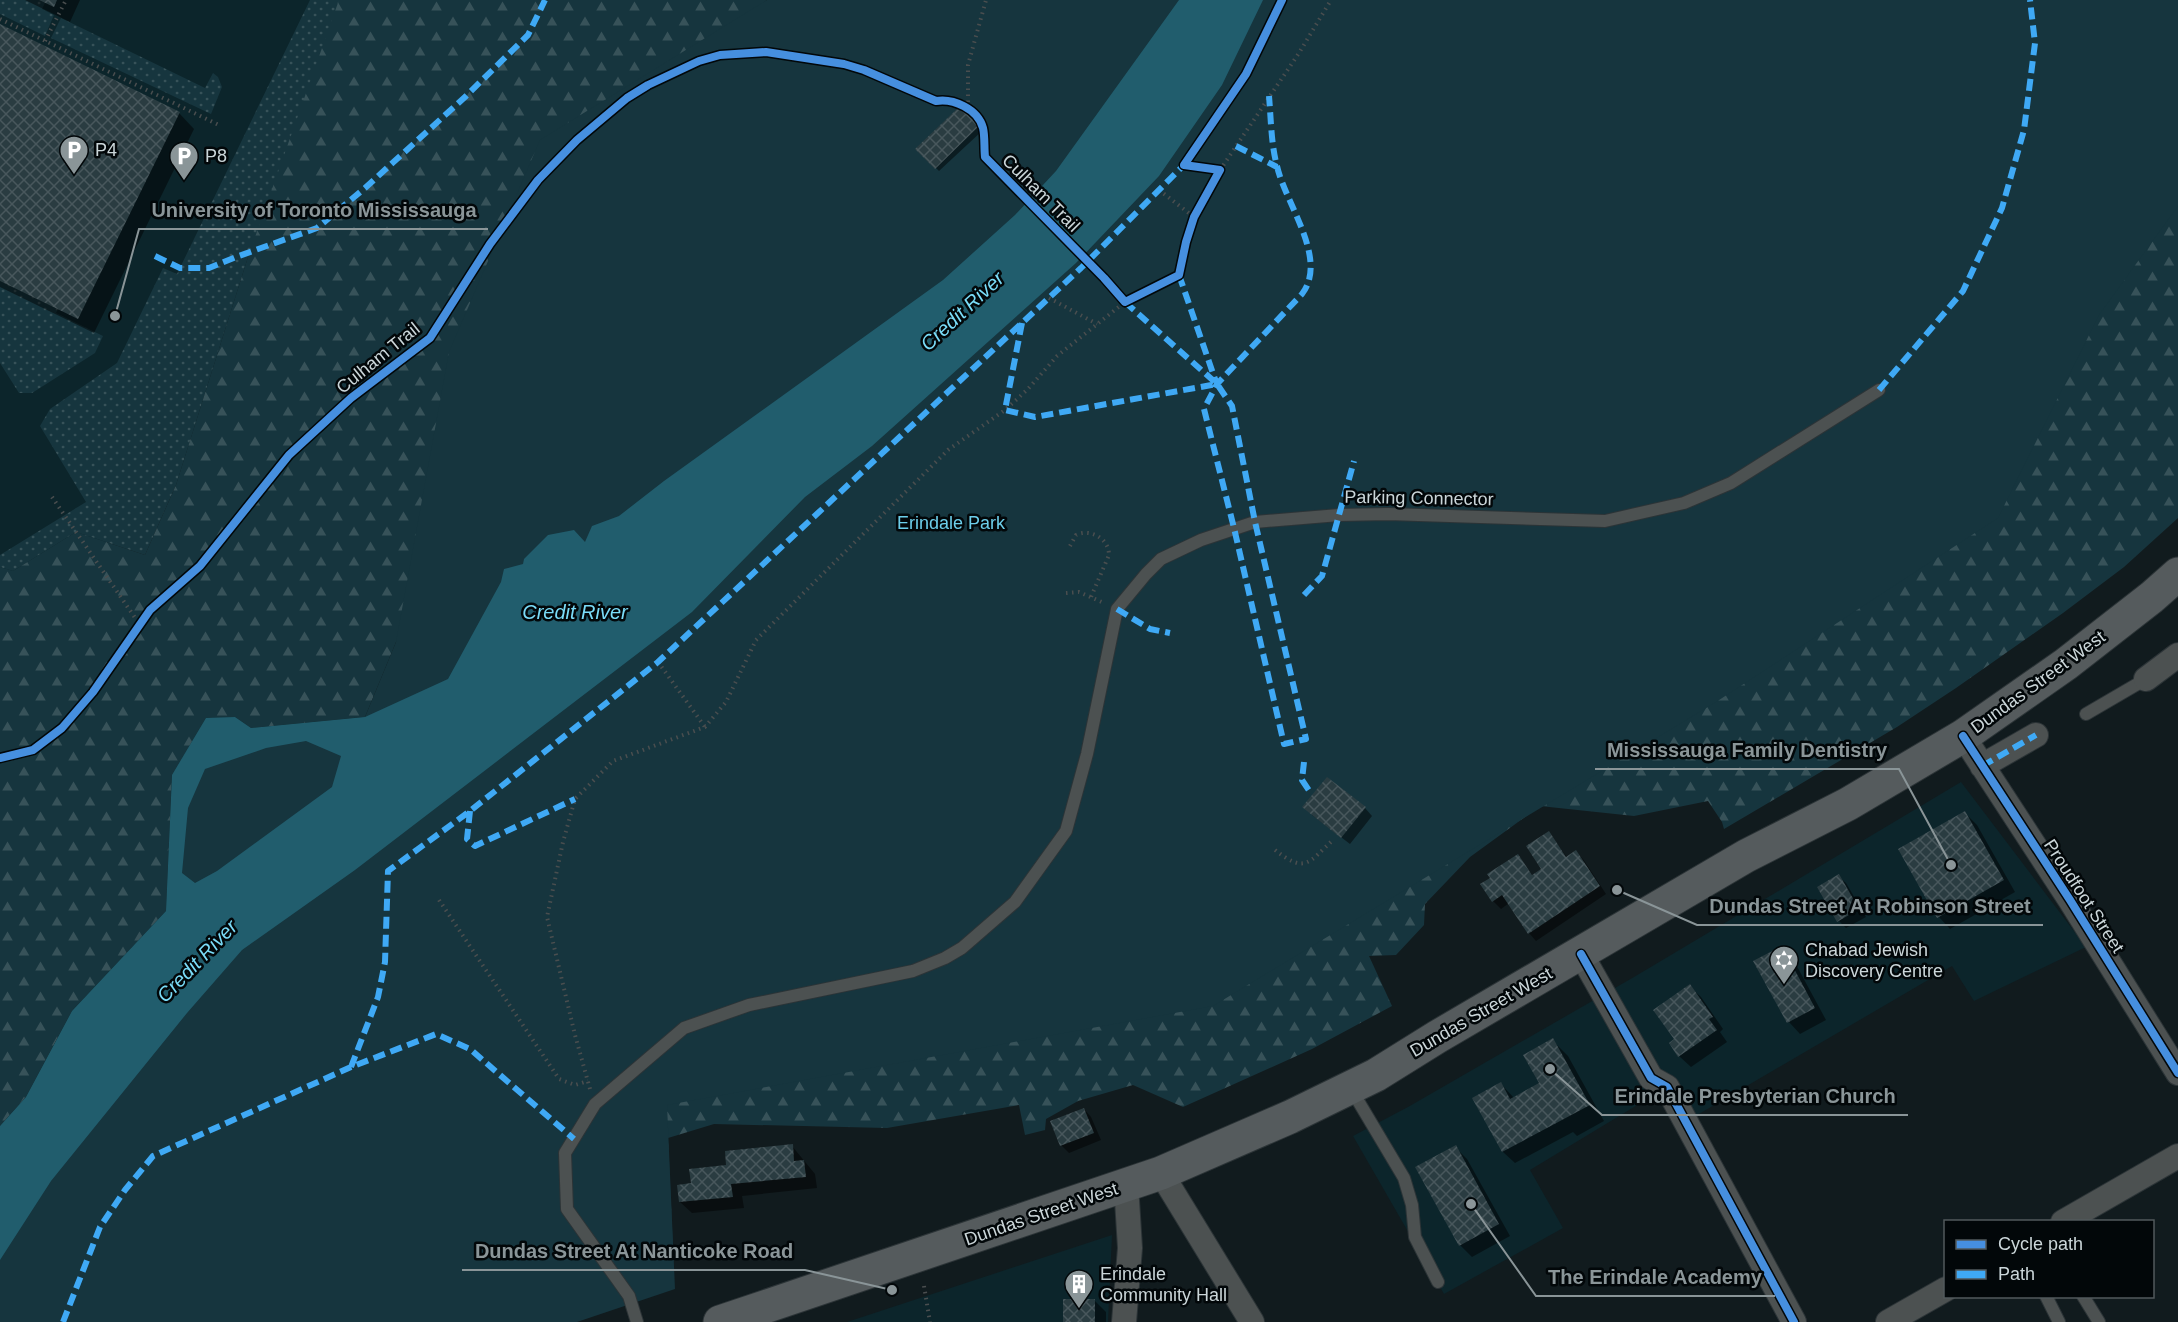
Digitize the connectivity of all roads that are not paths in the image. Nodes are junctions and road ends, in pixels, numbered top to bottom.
1 (1879, 390) dead end
2 (2178, 574) edge
3 (2178, 655) edge
4 (2146, 679) joint
5 (2086, 714) dead end
6 (2036, 735) dead end
7 (1963, 736) junction
8 (1982, 766) junction
9 (1581, 954) junction
10 (2178, 1073) edge
11 (1350, 1088) junction
12 (2178, 1156) edge
13 (1161, 1173) junction
14 (1126, 1184) junction
15 (2065, 1220) edge
16 (1438, 1282) dead end
17 (1944, 1290) edge
18 (2047, 1298) edge
19 (2084, 1298) edge
20 (763, 1315) edge
21 (637, 1322) edge
22 (720, 1322) edge
23 (1124, 1322) edge
24 (1252, 1322) edge
25 (1794, 1322) edge
26 (1888, 1322) edge
27 (2059, 1322) edge
28 (2099, 1322) edge

1 - 21 lane, Parking Connector
2 - 7 main road, Dundas Street West
3 - 4 street
4 - 5 lane
6 - 8 street
7 - 8 street, Proudfoot Street
7 - 9 main road, Dundas Street West
8 - 10 street, Proudfoot Street
9 - 11 main road, Dundas Street West
9 - 25 street
11 - 13 main road, Dundas Street West
11 - 16 lane
12 - 15 street
13 - 14 main road, Dundas Street West
13 - 24 street
14 - 20 main road, Dundas Street West
14 - 23 street
17 - 26 street
18 - 27 lane
19 - 28 lane
20 - 22 main road, Dundas Street West

